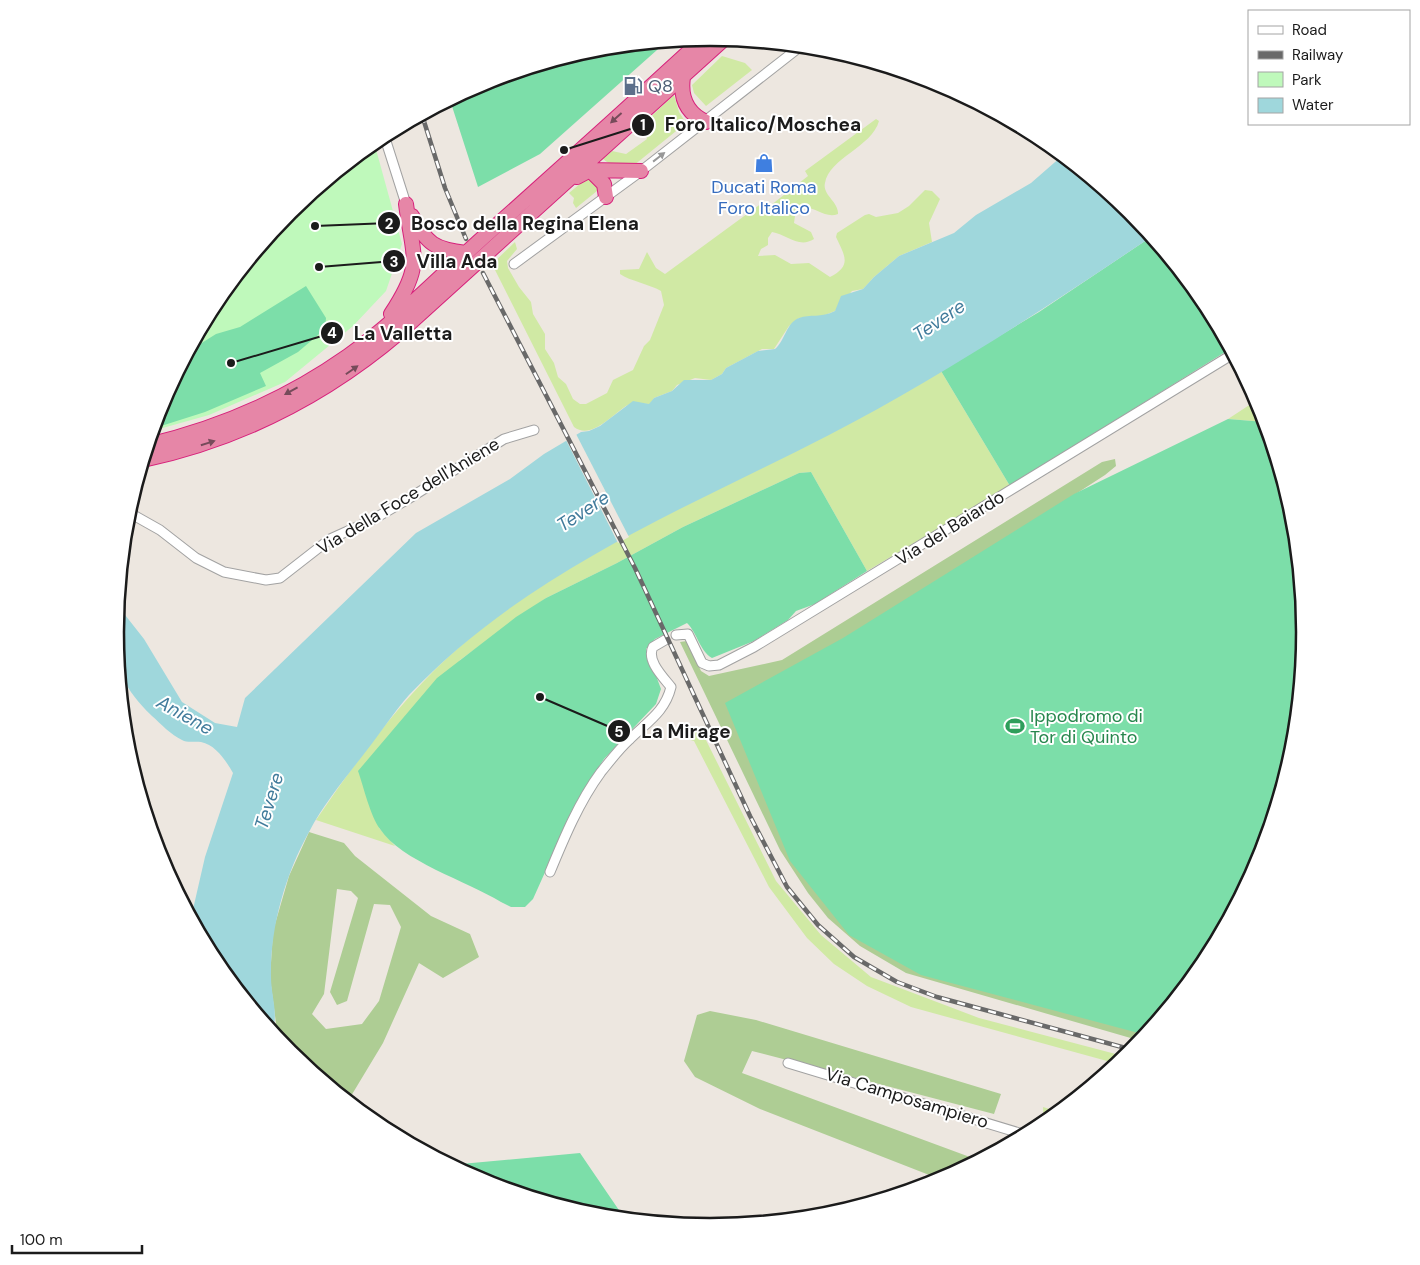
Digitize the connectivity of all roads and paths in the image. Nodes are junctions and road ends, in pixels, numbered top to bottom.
1 (716, 46) edge
2 (694, 47) edge
3 (793, 52) edge
4 (682, 77) junction
5 (706, 122) junction
6 (387, 143) edge
7 (590, 170) junction
8 (642, 171) junction
9 (551, 195) junction
10 (606, 197) junction
11 (406, 204) junction
12 (466, 253) junction
13 (514, 264) dead end
14 (381, 330) junction
15 (1228, 357) edge
16 (534, 430) dead end
17 (155, 443) edge
18 (151, 458) edge
19 (135, 516) edge
20 (676, 635) dead end
21 (666, 640) dead end
22 (550, 872) dead end
23 (788, 1063) dead end
24 (1016, 1132) edge

1 - 4 highway
2 -> 12 highway
3 - 5 street
4 - 5 highway
4 - 9 highway
8 -> 5 street
6 - 11 street
7 - 8 highway
7 - 9 highway
7 - 10 highway
8 - 10 street
18 -> 9 highway
10 - 13 street
11 - 12 highway
11 - 14 highway
12 - 14 highway
14 -> 17 highway
15 - 20 street, Via del Baiardo
16 - 19 street, Via della Foce dell'Aniene
21 - 22 street
23 - 24 street, Via Camposampiero

